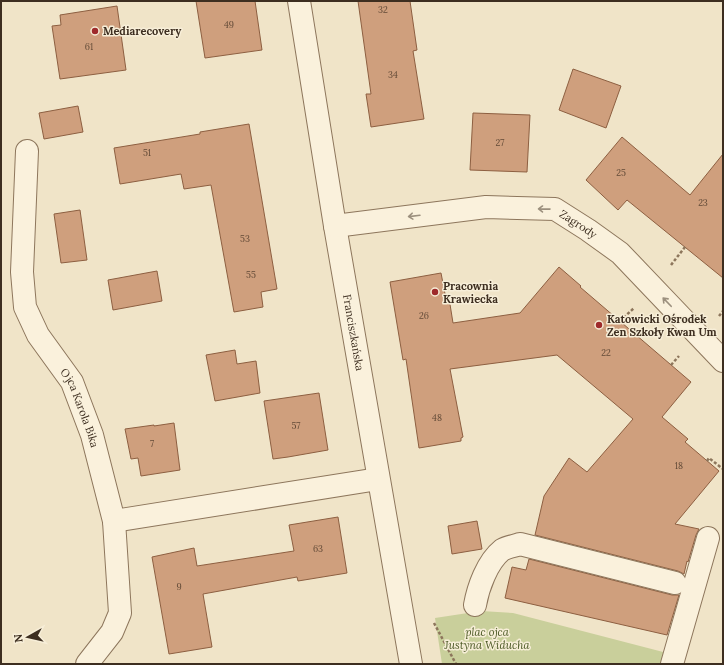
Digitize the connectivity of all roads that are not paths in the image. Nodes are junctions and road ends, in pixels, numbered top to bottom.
1 (299, 1) edge
2 (27, 151) dead end
3 (335, 226) junction
4 (723, 361) edge
5 (378, 479) junction
6 (114, 521) junction
7 (708, 538) dead end
8 (675, 583) dead end
9 (475, 605) dead end
10 (87, 664) edge
11 (411, 664) edge
12 (672, 664) edge

1 - 3 street, Franciszkańska
2 - 6 street, Ojca Karola Bika
4 -> 3 street, Zagrody
3 - 5 street, Franciszkańska
5 - 6 street
5 - 11 street, Franciszkańska
6 - 10 street, Ojca Karola Bika
7 - 12 street
8 - 9 street

